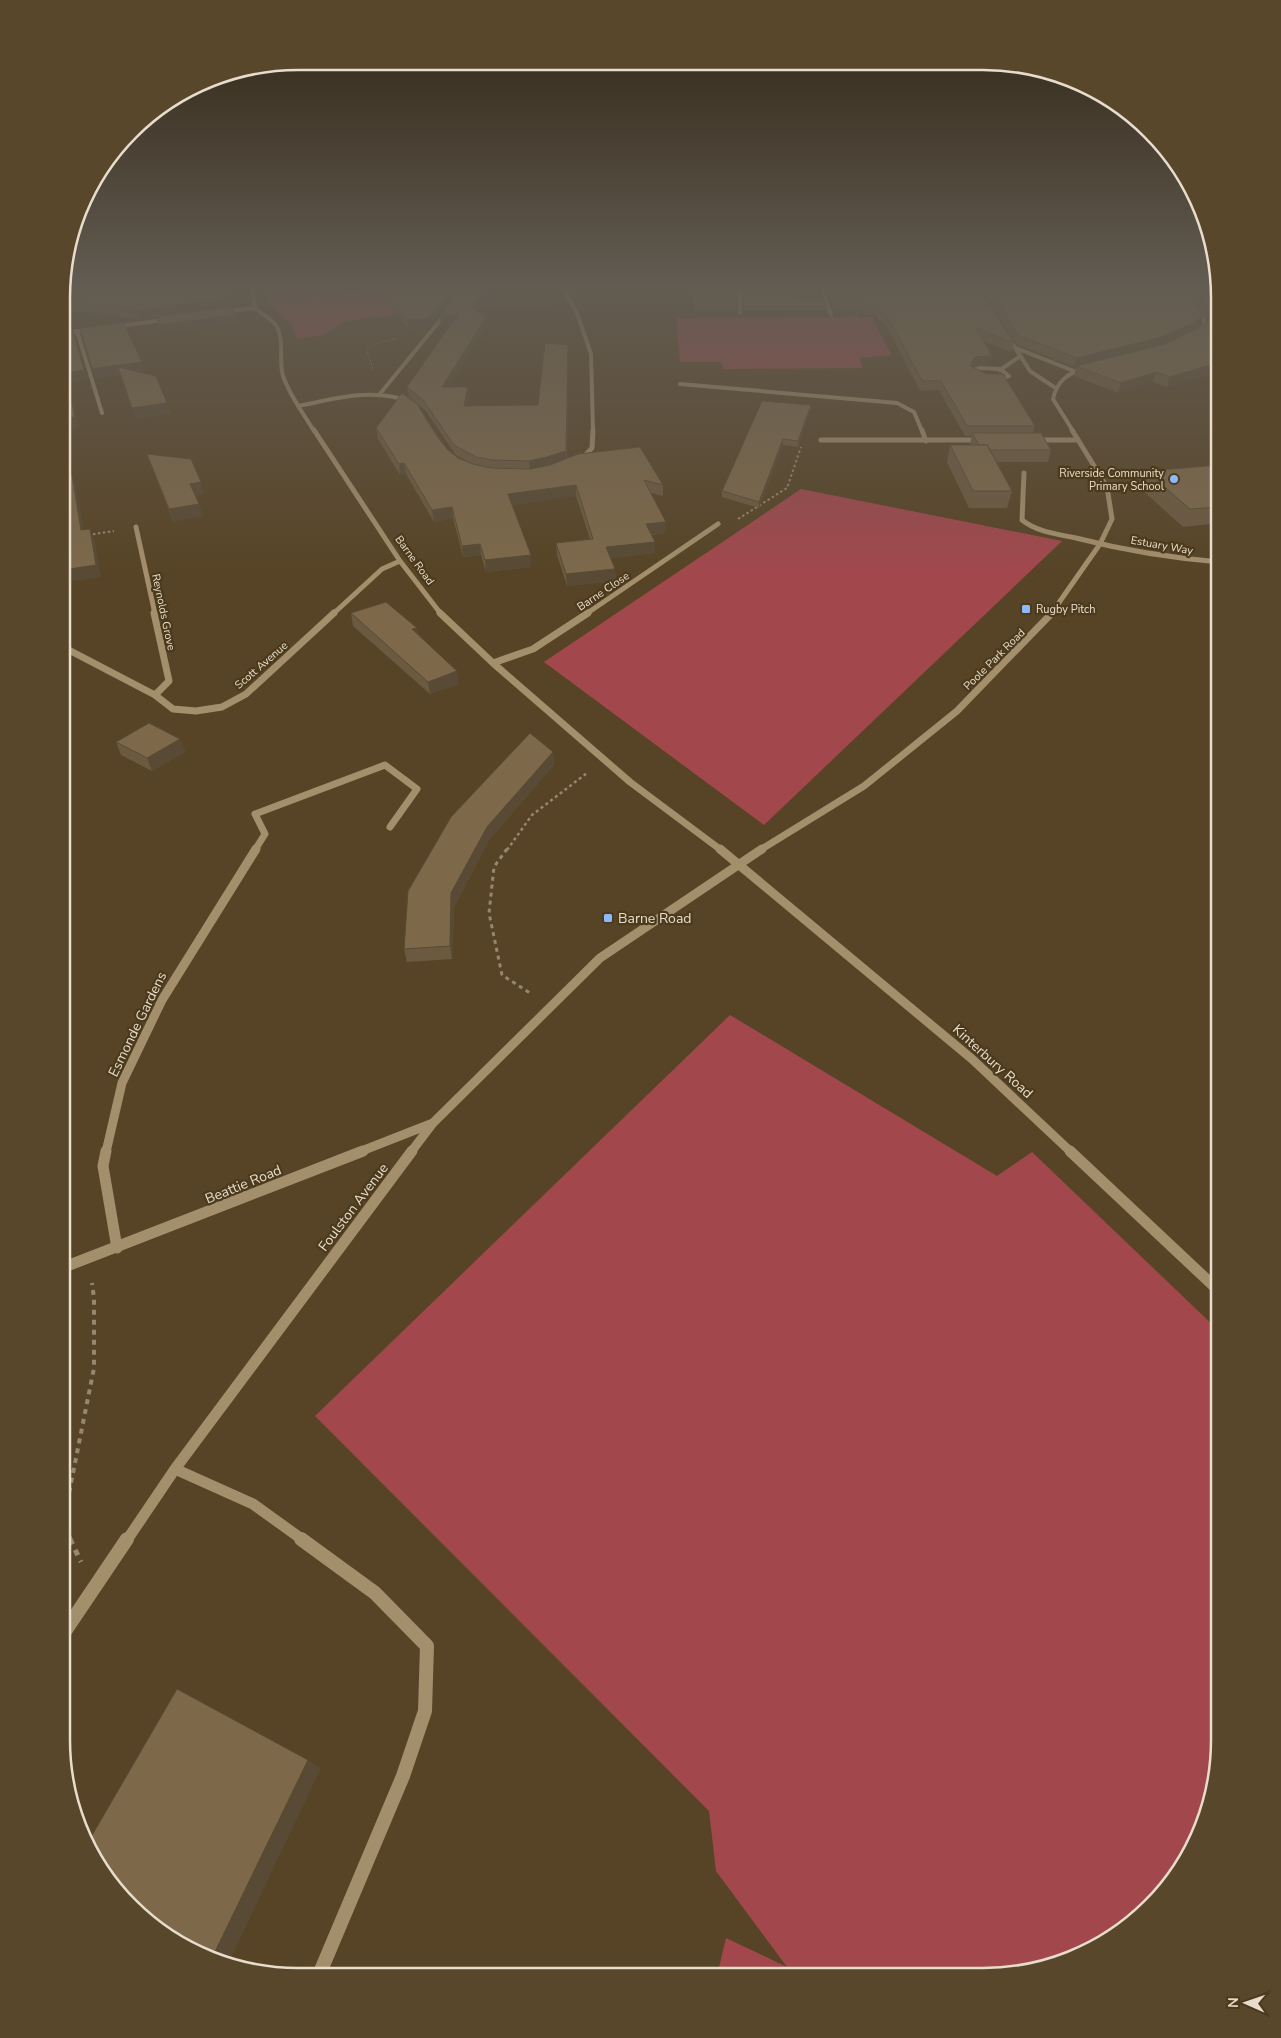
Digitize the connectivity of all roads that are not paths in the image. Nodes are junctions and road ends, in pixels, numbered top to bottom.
1 (92, 382) edge
2 (285, 382) edge
3 (390, 382) edge
4 (592, 382) edge
5 (1044, 382) edge
6 (1059, 382) edge
7 (680, 384) dead end
8 (1054, 387) junction
9 (379, 395) junction
10 (298, 406) junction
11 (416, 406) edge
12 (102, 414) dead end
13 (821, 440) road end
14 (926, 440) junction
15 (984, 440) edge
16 (1024, 440) edge
17 (1078, 440) junction
18 (577, 462) edge
19 (1024, 473) dead end
20 (718, 524) road end
21 (136, 527) road end
22 (1100, 544) junction
23 (400, 561) junction
24 (1211, 561) edge
25 (70, 651) edge
26 (493, 664) junction
27 (155, 695) junction
28 (390, 827) dead end
29 (739, 863) junction
30 (433, 1123) junction
31 (117, 1248) junction
32 (70, 1265) edge
33 (1211, 1283) edge
34 (175, 1469) junction
35 (70, 1624) edge
36 (321, 1968) edge

1 - 12 street
2 - 10 street, Barne Road
3 - 9 street
4 - 18 street
5 - 8 street
6 - 8 street
7 - 14 street
8 - 17 street, Poole Park Road
9 - 10 street
9 - 11 street
10 - 23 street, Barne Road
13 - 14 street
14 - 15 street
16 - 17 street
17 - 22 street, Poole Park Road
19 - 22 street, Estuary Way
20 - 26 street, Barne Close
21 - 27 street, Reynolds Grove
22 - 24 street, Estuary Way
22 - 29 street, Poole Park Road
23 - 26 street, Barne Road
23 - 27 street, Scott Avenue
25 - 27 street, Scott Avenue
26 - 29 street, Barne Road
28 - 31 street, Esmonde Gardens
29 - 30 street, Foulston Avenue
29 - 33 street, Kinterbury Road
30 - 31 street, Beattie Road
30 - 34 street, Foulston Avenue
31 - 32 street, Beattie Road
34 - 35 street, Foulston Avenue
34 - 36 street

